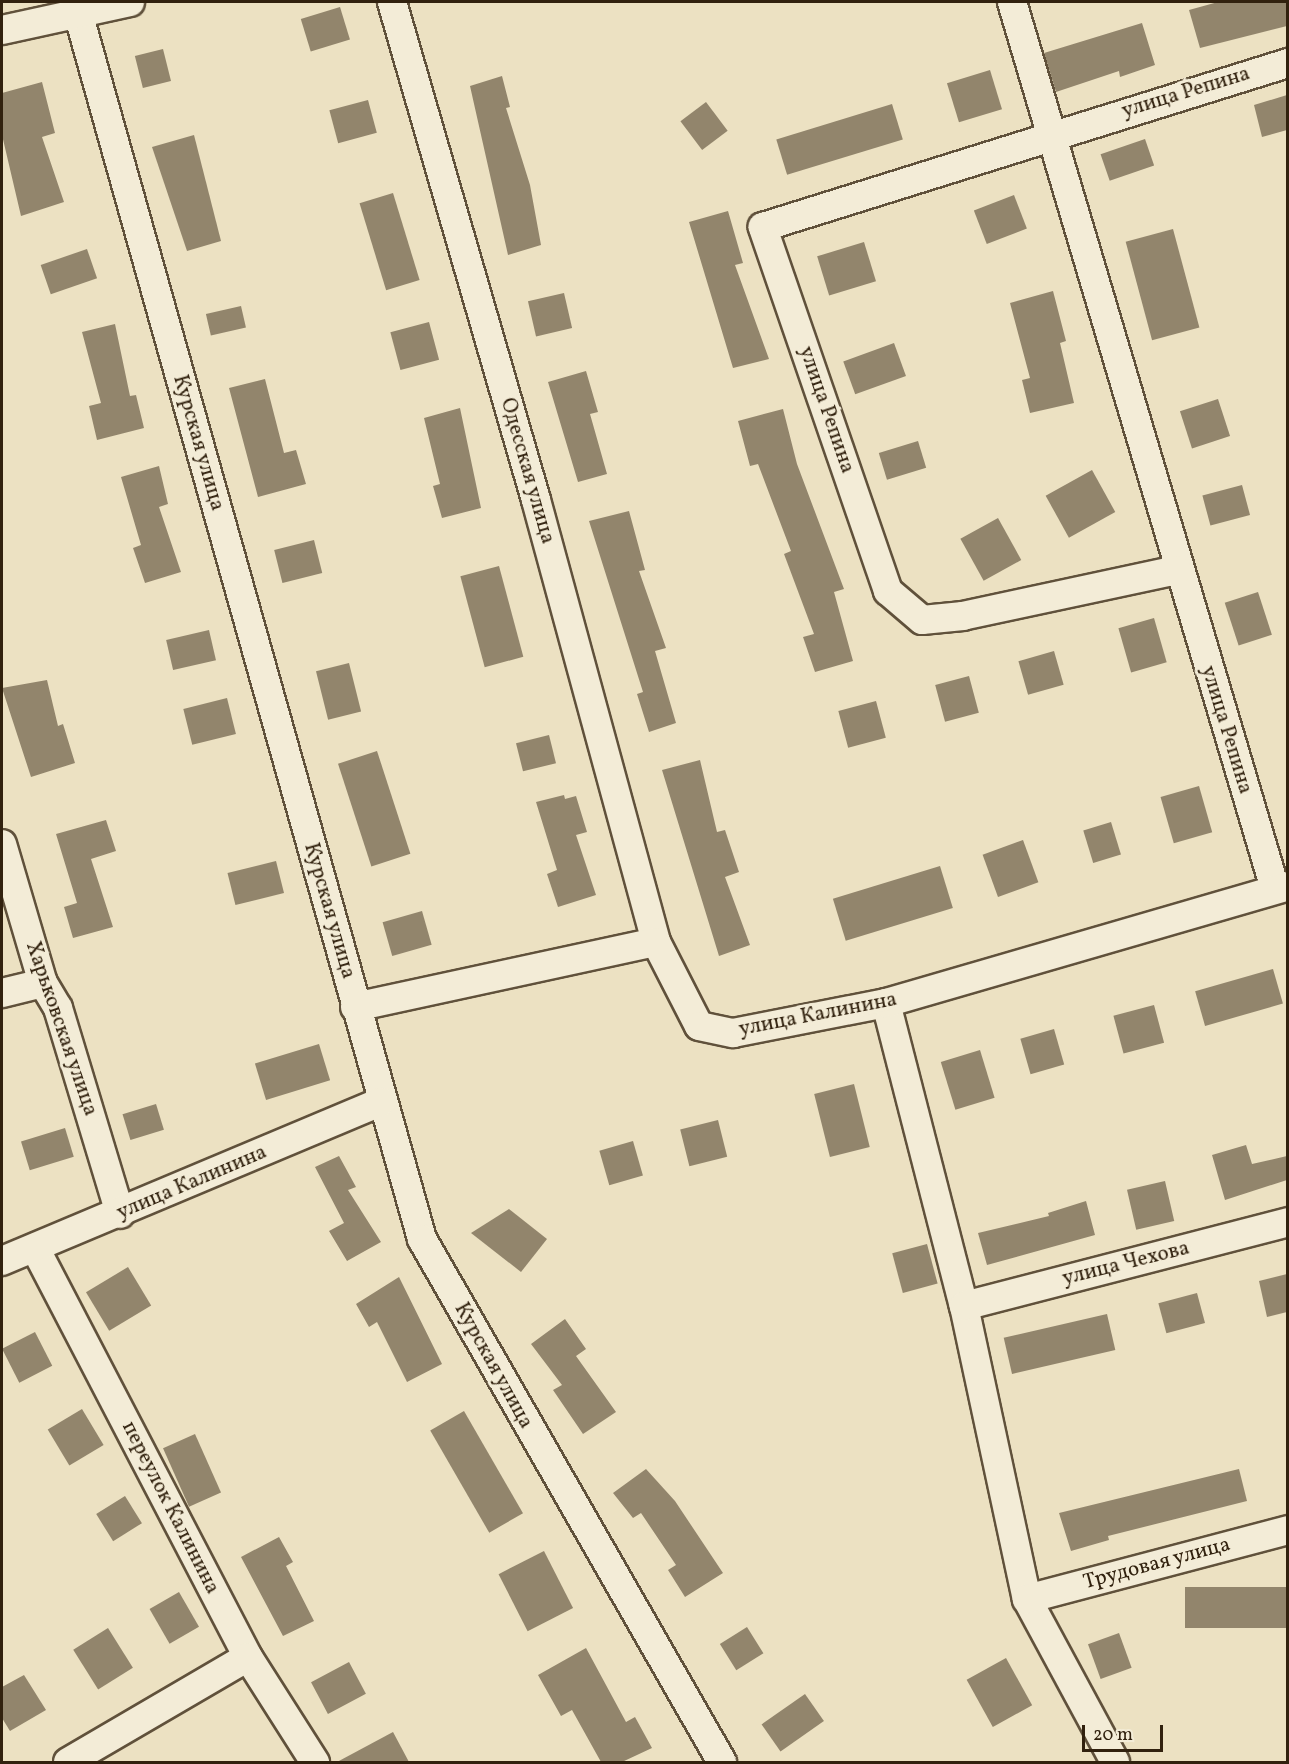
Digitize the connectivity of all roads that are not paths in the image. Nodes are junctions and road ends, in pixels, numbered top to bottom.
1 (130, 2) edge
2 (392, 2) edge
3 (1012, 2) edge
4 (77, 8) edge
5 (2, 30) edge
6 (1287, 63) edge
7 (1051, 134) junction
8 (1177, 570) junction
9 (2, 844) edge
10 (1281, 888) edge
11 (656, 942) junction
12 (43, 983) junction
13 (2, 993) edge
14 (886, 1003) junction
15 (355, 1007) junction
16 (381, 1102) junction
17 (120, 1214) junction
18 (1287, 1222) edge
19 (35, 1248) junction
20 (2, 1261) edge
21 (963, 1306) junction
22 (1287, 1530) edge
23 (1027, 1599) junction
24 (248, 1657) junction
25 (68, 1762) edge
26 (315, 1762) edge
27 (722, 1762) edge
28 (1115, 1762) edge

1 - 4 street
2 - 11 street, Одесская улица
3 - 7 street, улица Репина
4 - 5 street
4 - 15 street, Курская улица
6 - 7 street, улица Репина
7 - 8 street, улица Репина
7 - 8 street, улица Репина
8 - 10 street, улица Репина
9 - 12 street, Харьковская улица
10 - 14 street, улица Калинина
11 - 14 street, улица Калинина
11 - 15 street
12 - 13 street
12 - 17 street, Харьковская улица
14 - 21 street
15 - 16 street, Курская улица
16 - 17 street, улица Калинина
16 - 27 street, Курская улица
17 - 19 street, улица Калинина
18 - 21 street, улица Чехова
19 - 20 street, улица Калинина
19 - 24 street, переулок Калинина
21 - 23 street
22 - 23 street, Трудовая улица
23 - 28 street
24 - 25 street
24 - 26 street, переулок Калинина

